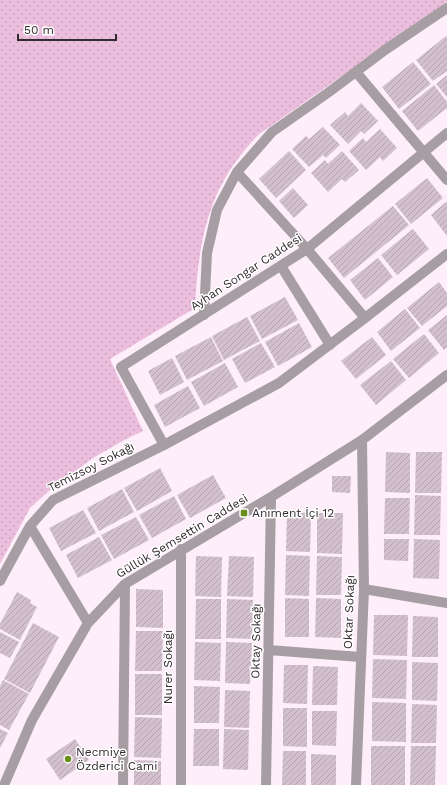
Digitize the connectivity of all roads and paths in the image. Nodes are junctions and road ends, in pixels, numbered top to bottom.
1 (447, 8) edge
2 (356, 72) junction
3 (447, 133) edge
4 (424, 152) junction
5 (237, 172) junction
6 (447, 180) edge
7 (308, 249) junction
8 (447, 254) edge
9 (281, 266) junction
10 (204, 315) junction
11 (365, 318) junction
12 (330, 345) junction
13 (447, 375) edge
14 (362, 440) junction
15 (164, 445) junction
16 (271, 498) junction
17 (30, 526) junction
18 (181, 549) junction
19 (0, 581) edge
20 (125, 584) junction
21 (364, 589) junction
22 (447, 603) edge
23 (88, 623) junction
24 (268, 650) junction
25 (360, 657) junction
26 (4, 785) edge
27 (123, 785) edge
28 (181, 785) edge
29 (266, 785) edge
30 (356, 785) edge

1 - 2 street
2 - 4 street
2 - 5 street
3 - 4 street, Ayhan Songar Caddesi
4 - 6 street
4 - 7 street, Ayhan Songar Caddesi
5 - 7 street
5 - 10 street
7 - 9 street, Ayhan Songar Caddesi
7 - 11 street
8 - 11 street, Temizsoy Sokağı
9 - 10 street, Ayhan Songar Caddesi
9 - 12 street
10 - 15 street, Ayhan Songar Caddesi
11 - 12 street, Temizsoy Sokağı
12 - 15 street, Temizsoy Sokağı
13 - 14 street, Güllük Şemsettin Caddesi
14 - 16 street, Güllük Şemsettin Caddesi
14 - 21 street, Oktar Sokağı
15 - 17 street, Temizsoy Sokağı
16 - 18 street, Güllük Şemsettin Caddesi
16 - 24 street, Oktay Sokağı
17 - 19 street, Temizsoy Sokağı
17 - 23 street
18 - 20 street, Güllük Şemsettin Caddesi
18 - 28 street, Nurer Sokağı
20 - 23 street, Güllük Şemsettin Caddesi
20 - 27 street
21 - 22 street
21 - 25 street, Oktar Sokağı
23 - 26 street, Güllük Şemsettin Caddesi
24 - 25 street
24 - 29 street, Oktay Sokağı
25 - 30 street, Oktar Sokağı

